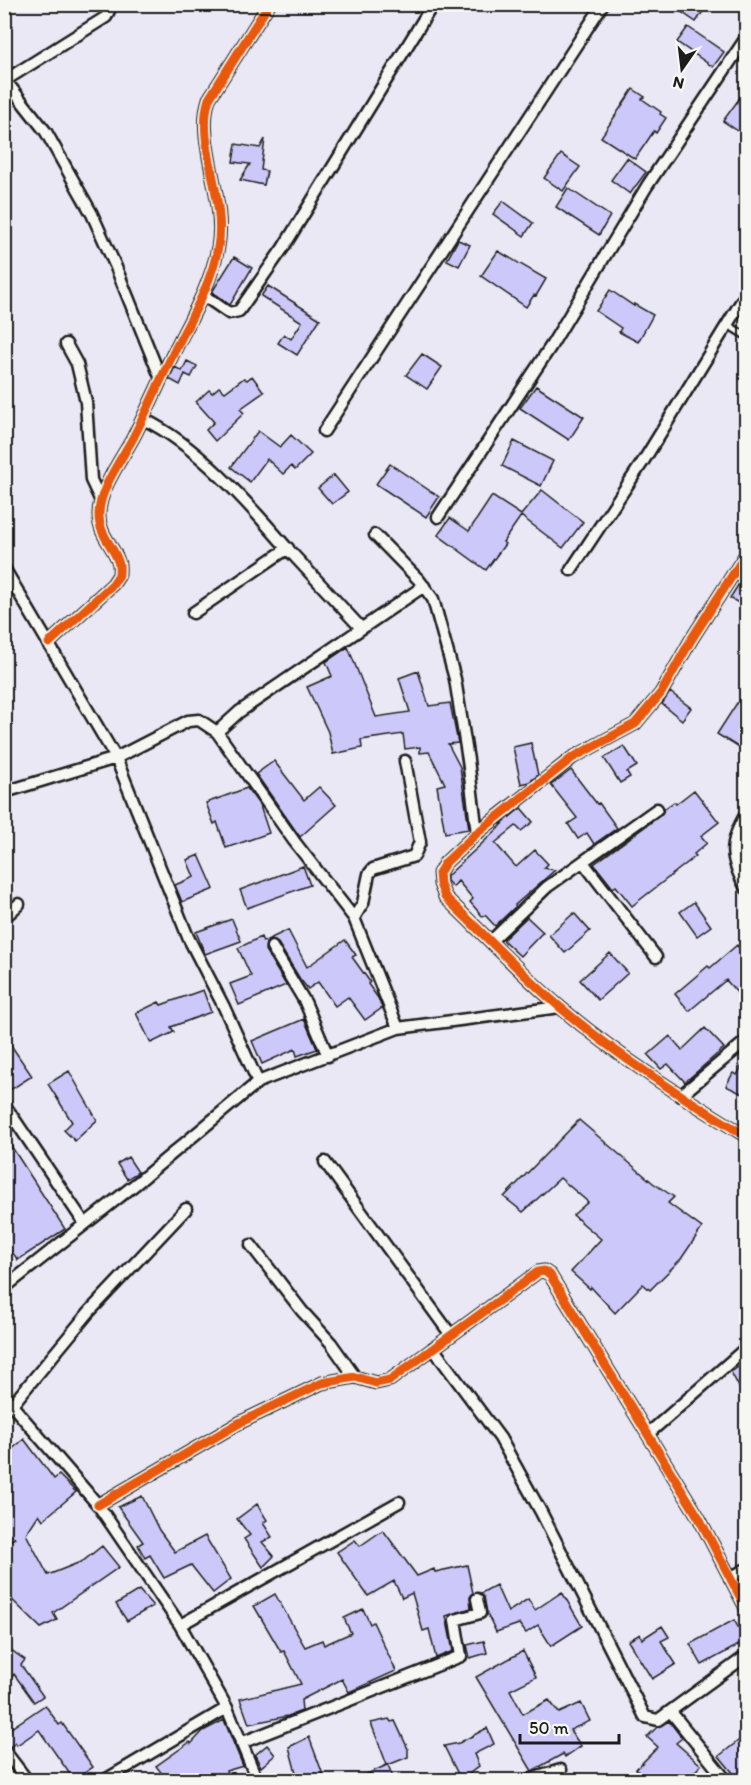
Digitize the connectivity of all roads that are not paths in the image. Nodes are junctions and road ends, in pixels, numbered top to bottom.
1 (112, 4) edge
2 (270, 4) edge
3 (433, 4) edge
4 (603, 4) edge
5 (747, 38) edge
6 (5, 81) edge
7 (747, 294) edge
8 (203, 296) junction
9 (728, 325) junction
10 (747, 336) edge
11 (66, 344) dead end
12 (161, 379) junction
13 (143, 419) junction
14 (324, 431) dead end
15 (100, 499) junction
16 (438, 518) dead end
17 (375, 535) dead end
18 (288, 548) junction
19 (747, 554) edge
20 (4, 568) edge
21 (571, 570) dead end
22 (8, 581) edge
23 (424, 586) junction
24 (193, 613) dead end
25 (360, 628) junction
26 (49, 643) junction
27 (217, 732) junction
28 (116, 758) junction
29 (405, 761) dead end
30 (8, 791) dead end
31 (657, 809) dead end
32 (747, 814) edge
33 (477, 833) junction
34 (583, 862) junction
35 (747, 888) edge
36 (19, 904) dead end
37 (4, 918) edge
38 (354, 918) junction
39 (491, 941) junction
40 (272, 947) dead end
41 (656, 957) dead end
42 (560, 1007) junction
43 (398, 1028) junction
44 (747, 1041) edge
45 (328, 1056) junction
46 (258, 1082) junction
47 (680, 1096) junction
48 (4, 1104) edge
49 (747, 1136) edge
50 (325, 1162) dead end
51 (186, 1209) dead end
52 (84, 1224) junction
53 (251, 1245) dead end
54 (4, 1288) edge
55 (451, 1335) junction
56 (433, 1348) junction
57 (747, 1348) edge
58 (355, 1377) junction
59 (8, 1400) edge
60 (649, 1433) junction
61 (399, 1502) dead end
62 (98, 1505) junction
63 (747, 1569) edge
64 (730, 1578) junction
65 (477, 1599) dead end
66 (747, 1608) edge
67 (180, 1625) junction
68 (747, 1656) edge
69 (226, 1708) junction
70 (671, 1712) junction
71 (241, 1743) junction
72 (4, 1749) edge
73 (561, 1770) dead end
74 (27, 1780) edge
75 (105, 1780) edge
76 (257, 1780) edge
77 (528, 1780) edge
78 (726, 1780) edge

1 - 6 street
2 - 8 street
3 - 8 street
4 - 14 street
5 - 16 street
6 - 12 street
7 - 9 street
8 - 12 street
9 - 10 lane
9 - 21 street
11 - 15 street
12 - 13 street
13 - 15 street
13 - 18 street
15 - 26 street
17 - 23 street
18 - 24 street
18 - 25 street
19 - 33 street
20 - 22 street
22 - 26 street
23 - 25 street
23 - 33 street
25 - 27 street
26 - 28 street
27 - 28 street
27 - 38 street
28 - 30 street
28 - 46 street
29 - 38 street
31 - 34 street
32 - 35 street
33 - 39 street
34 - 39 street
34 - 41 street
36 - 37 street
38 - 43 street
39 - 42 street
40 - 45 street
42 - 43 street
42 - 47 street
43 - 45 street
44 - 47 street
45 - 46 street
46 - 52 street
47 - 49 street
48 - 52 street
50 - 55 street
51 - 59 street
52 - 54 street
53 - 58 street
55 - 56 street
55 - 60 street
56 - 58 street
56 - 70 street
57 - 60 street
58 - 62 street
59 - 62 street
60 - 64 street
61 - 67 street
62 - 67 street
63 - 64 street
64 - 66 street
65 - 71 street
67 - 69 street
68 - 70 street
69 - 71 street
69 - 75 street
70 - 78 street
71 - 76 street
72 - 74 street
73 - 77 street

